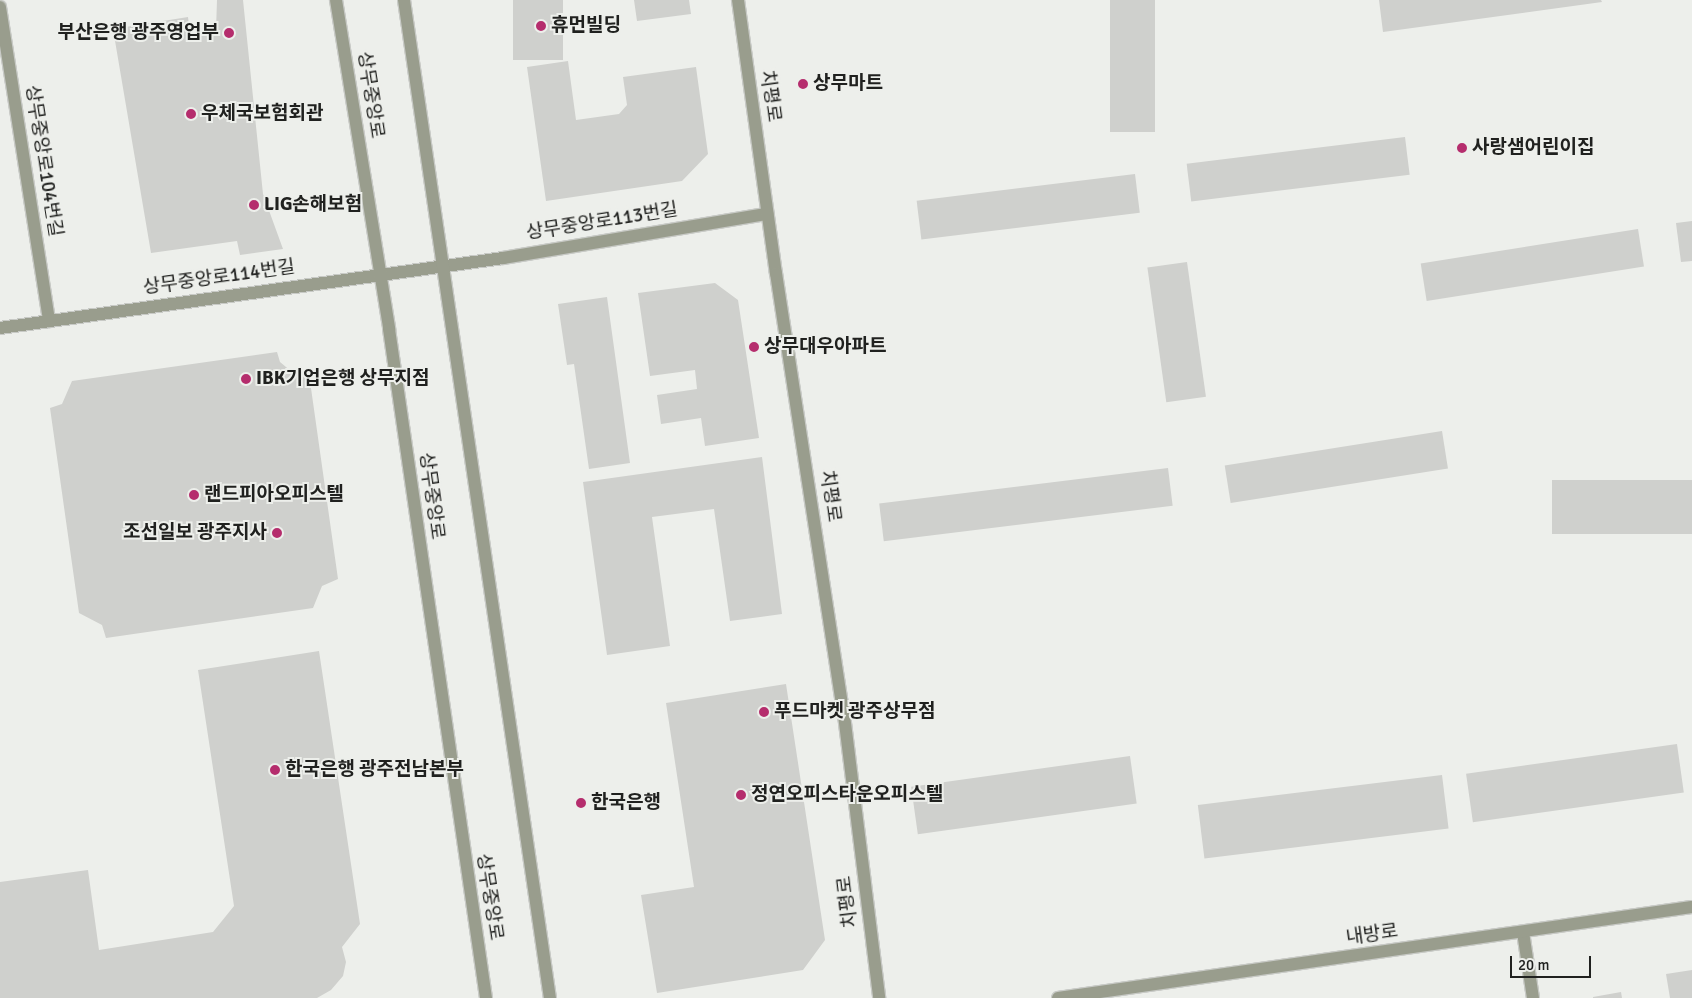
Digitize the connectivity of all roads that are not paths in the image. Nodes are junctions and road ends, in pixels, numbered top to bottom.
1 (336, 0) edge
2 (404, 0) edge
3 (738, 0) edge
4 (0, 7) edge
5 (767, 214) junction
6 (443, 266) junction
7 (380, 275) junction
8 (49, 321) junction
9 (0, 328) edge
10 (1692, 907) edge
11 (1524, 932) junction
12 (486, 998) edge
13 (550, 998) edge
14 (879, 998) edge
15 (1058, 998) edge
16 (1532, 998) edge

1 - 7 street, 상무중앙로
2 - 6 street
3 - 5 street, 치평로
4 - 8 street, 상무중앙로104번길
5 - 6 street, 상무중앙로113번길
5 - 14 street, 치평로
6 - 7 street, 상무중앙로114번길
6 - 13 street
7 - 8 street, 상무중앙로114번길
7 - 12 street, 상무중앙로
8 - 9 street, 상무중앙로114번길
10 - 11 street, 내방로
11 - 15 street, 내방로
11 - 16 street

